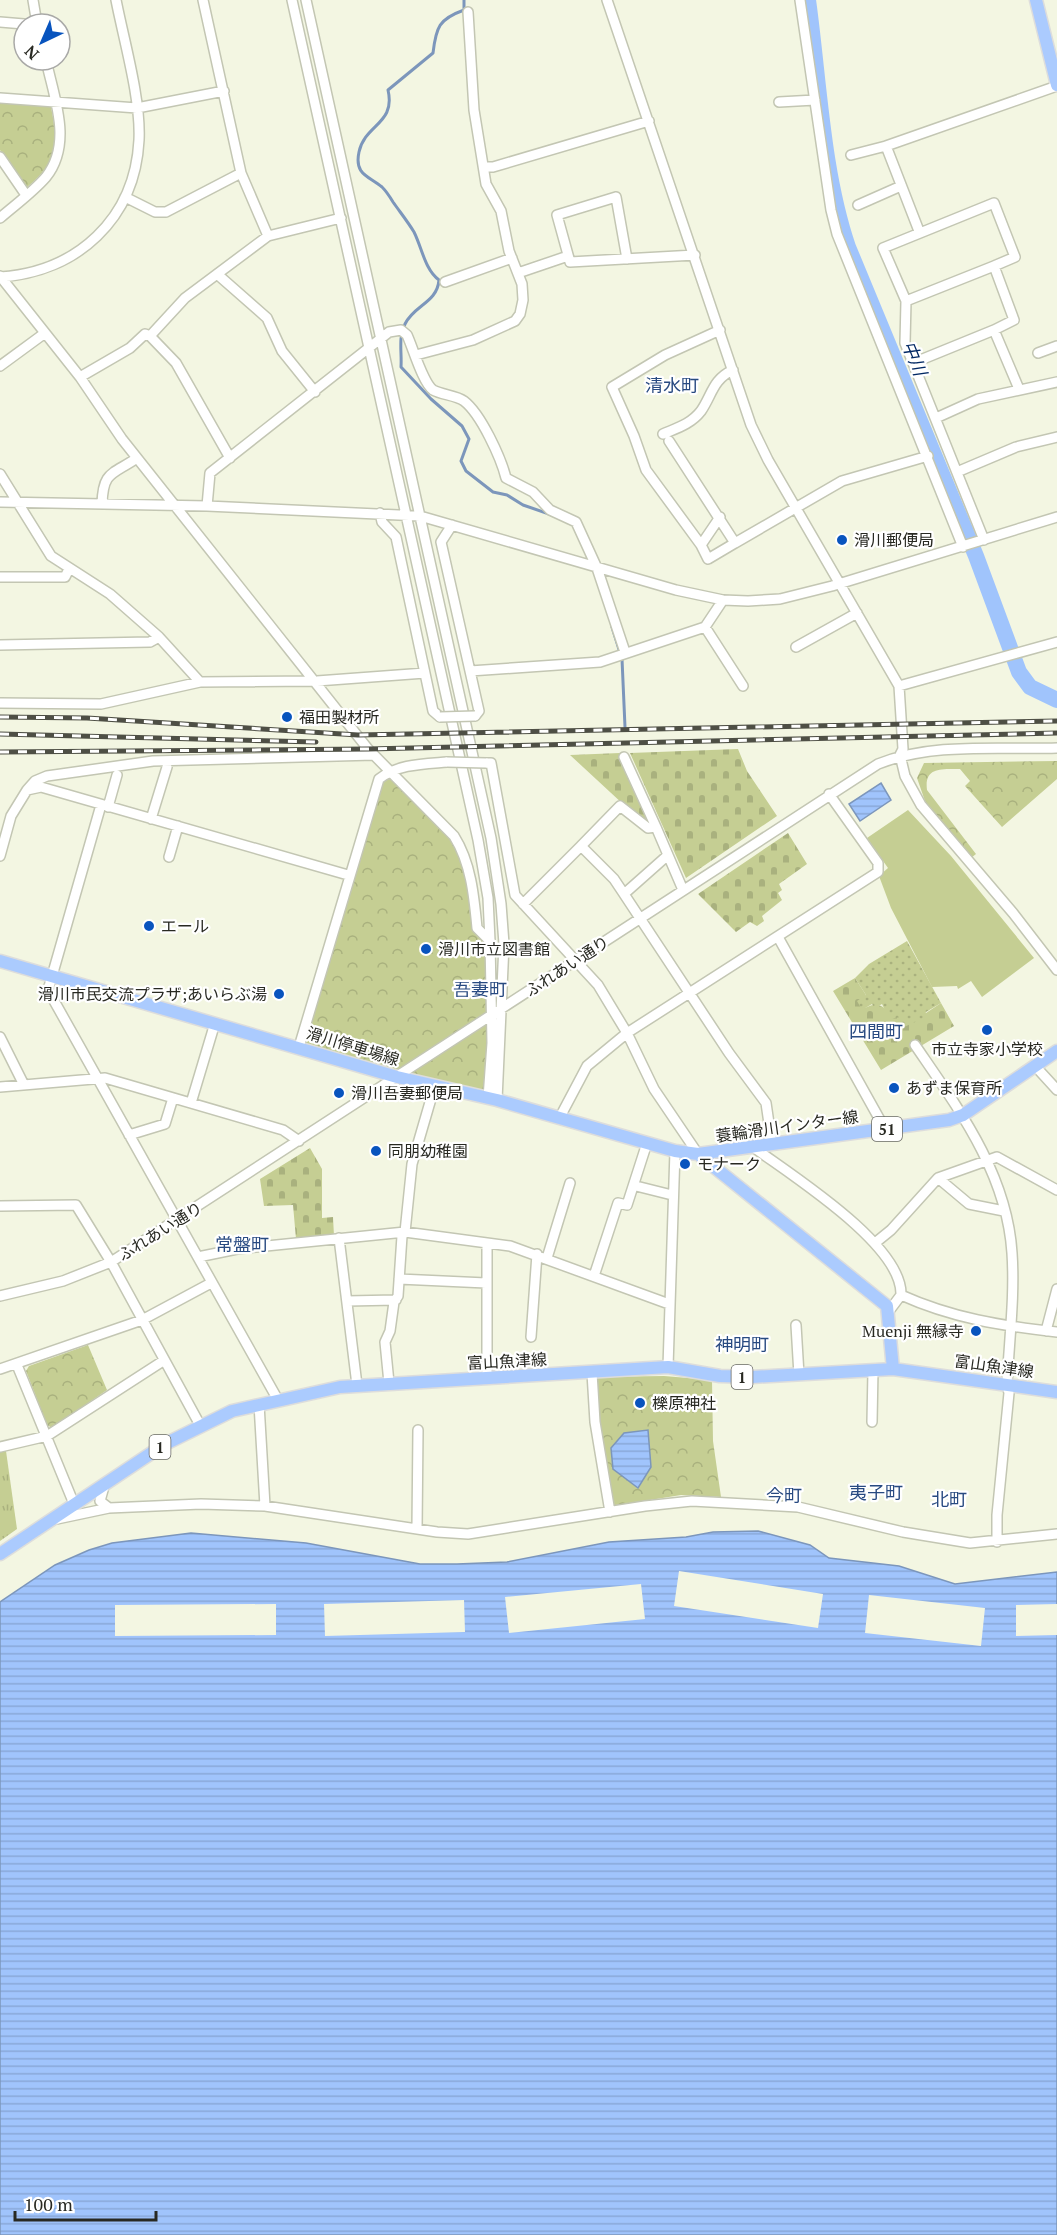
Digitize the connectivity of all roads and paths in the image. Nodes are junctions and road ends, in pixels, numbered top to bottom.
1 (116, 0) edge
2 (203, 0) edge
3 (292, 0) edge
4 (306, 0) edge
5 (608, 0) edge
6 (800, 0) edge
7 (1036, 0) edge
8 (468, 12) dead end
9 (49, 72) edge
10 (1057, 85) edge
11 (224, 91) junction
12 (0, 98) edge
13 (815, 100) junction
14 (56, 102) junction
15 (779, 102) dead end
16 (137, 108) junction
17 (649, 121) junction
18 (886, 146) junction
19 (851, 155) dead end
20 (0, 157) edge
21 (484, 167) junction
22 (241, 173) junction
23 (901, 186) junction
24 (26, 195) junction
25 (125, 197) junction
26 (858, 205) dead end
27 (0, 218) edge
28 (341, 218) junction
29 (919, 231) junction
30 (268, 236) junction
31 (695, 255) junction
32 (568, 256) junction
33 (512, 258) junction
34 (627, 259) junction
35 (994, 266) junction
36 (518, 273) junction
37 (217, 274) junction
38 (0, 277) edge
39 (446, 282) dead end
40 (906, 301) junction
41 (720, 330) junction
42 (994, 330) junction
43 (45, 333) junction
44 (150, 336) junction
45 (380, 338) junction
46 (1057, 346) edge
47 (369, 347) junction
48 (1038, 353) dead end
49 (416, 355) junction
50 (913, 363) junction
51 (0, 366) edge
52 (733, 370) junction
53 (80, 377) junction
54 (1057, 382) edge
55 (1019, 389) junction
56 (315, 392) junction
57 (936, 418) junction
58 (1057, 437) edge
59 (928, 456) junction
60 (137, 458) junction
61 (230, 458) junction
62 (957, 472) junction
63 (0, 474) edge
64 (0, 502) edge
65 (19, 503) junction
66 (102, 504) junction
67 (176, 505) junction
68 (207, 506) junction
69 (797, 507) junction
70 (380, 513) junction
71 (406, 514) junction
72 (420, 516) junction
73 (720, 517) junction
74 (1057, 517) edge
75 (452, 525) junction
76 (735, 543) junction
77 (972, 544) junction
78 (701, 545) junction
79 (597, 568) junction
80 (69, 569) junction
81 (0, 578) edge
82 (839, 584) junction
83 (723, 600) junction
84 (857, 614) junction
85 (705, 627) junction
86 (159, 637) junction
87 (1057, 642) edge
88 (0, 645) edge
89 (796, 647) dead end
90 (625, 652) junction
91 (470, 671) junction
92 (425, 673) junction
93 (317, 681) junction
94 (200, 682) junction
95 (743, 686) dead end
96 (899, 686) junction
97 (0, 703) edge
98 (1057, 748) edge
99 (374, 755) junction
100 (900, 755) junction
101 (624, 757) dead end
102 (166, 767) dead end
103 (388, 772) junction
104 (117, 775) dead end
105 (27, 790) junction
106 (829, 794) junction
107 (104, 806) junction
108 (0, 816) edge
109 (11, 816) junction
110 (151, 819) junction
111 (178, 826) junction
112 (656, 827) junction
113 (581, 846) junction
114 (668, 855) junction
115 (0, 856) edge
116 (169, 857) dead end
117 (348, 875) junction
118 (683, 890) junction
119 (624, 894) junction
120 (523, 904) junction
121 (640, 918) junction
122 (778, 937) junction
123 (490, 941) junction
124 (576, 960) junction
125 (0, 961) edge
126 (1057, 970) edge
127 (51, 976) junction
128 (689, 993) junction
129 (502, 1007) junction
130 (491, 1014) junction
131 (215, 1023) junction
132 (627, 1033) junction
133 (0, 1037) edge
134 (915, 1045) dead end
135 (299, 1047) junction
136 (1057, 1052) edge
137 (1036, 1067) junction
138 (397, 1077) junction
139 (98, 1080) junction
140 (435, 1084) junction
141 (24, 1085) junction
142 (0, 1087) edge
143 (1057, 1090) edge
144 (173, 1098) junction
145 (493, 1099) junction
146 (191, 1103) junction
147 (963, 1115) junction
148 (560, 1117) junction
149 (885, 1129) junction
150 (129, 1135) junction
151 (299, 1142) junction
152 (647, 1143) junction
153 (772, 1144) junction
154 (753, 1147) junction
155 (675, 1151) junction
156 (698, 1154) junction
157 (987, 1160) junction
158 (938, 1178) junction
159 (570, 1183) dead end
160 (636, 1186) dead end
161 (1057, 1190) edge
162 (672, 1195) junction
163 (0, 1206) edge
164 (1004, 1211) junction
165 (177, 1221) junction
166 (405, 1232) junction
167 (339, 1238) junction
168 (486, 1243) junction
169 (875, 1243) junction
170 (537, 1254) junction
171 (198, 1257) junction
172 (547, 1258) junction
173 (111, 1262) junction
174 (594, 1276) junction
175 (399, 1279) junction
176 (211, 1283) junction
177 (486, 1283) junction
178 (1057, 1289) edge
179 (901, 1295) junction
180 (0, 1296) edge
181 (396, 1300) junction
182 (347, 1301) junction
183 (669, 1304) junction
184 (889, 1311) junction
185 (142, 1320) junction
186 (796, 1325) dead end
187 (1010, 1326) junction
188 (1046, 1331) junction
189 (1057, 1332) edge
190 (531, 1337) dead end
191 (163, 1361) junction
192 (17, 1365) junction
193 (668, 1367) junction
194 (0, 1369) edge
195 (893, 1369) junction
196 (873, 1370) junction
197 (592, 1373) junction
198 (799, 1375) junction
199 (487, 1378) junction
200 (389, 1383) junction
201 (1007, 1385) junction
202 (357, 1386) junction
203 (1057, 1392) edge
204 (278, 1400) junction
205 (258, 1404) junction
206 (872, 1422) dead end
207 (200, 1425) junction
208 (418, 1430) dead end
209 (48, 1436) junction
210 (0, 1447) edge
211 (105, 1484) junction
212 (74, 1504) junction
213 (265, 1506) junction
214 (109, 1508) junction
215 (610, 1512) junction
216 (52, 1520) junction
217 (417, 1529) junction
218 (1057, 1534) edge
219 (997, 1542) junction
220 (0, 1554) edge

1 - 16 street
2 - 11 street
3 - 28 street
4 - 45 street
5 - 17 street
6 - 13 street
7 - 10 main road
8 - 21 street
9 - 14 street
10 - 18 street
11 - 16 street
11 - 22 street
12 - 14 street
13 - 15 street
13 - 59 street
14 - 16 street
14 - 24 street
16 - 25 street
17 - 21 street
17 - 31 street
18 - 19 street
18 - 23 street
20 - 24 street
21 - 33 street
22 - 25 street
22 - 30 street
23 - 26 street
23 - 29 street
24 - 27 street
25 - 38 street
28 - 30 street
28 - 47 street
29 - 35 street
29 - 40 street
30 - 37 street
31 - 34 street
31 - 41 street
32 - 34 street
32 - 34 street
32 - 36 street
33 - 36 street
33 - 39 street
35 - 40 street
35 - 42 street
36 - 49 street
37 - 44 street
37 - 56 street
38 - 43 street
40 - 50 street
41 - 52 street
41 - 78 street
42 - 50 street
42 - 55 street
43 - 51 street
43 - 53 street
44 - 53 street
44 - 61 street
45 - 47 street
45 - 49 street
45 - 72 street
46 - 48 street
47 - 56 street
47 - 71 street
49 - 79 street
50 - 57 street
52 - 69 street
52 - 73 street
53 - 60 street
54 - 55 street
55 - 57 street
56 - 61 street
57 - 62 street
58 - 62 street
59 - 69 street
59 - 77 street
60 - 66 street
60 - 67 street
61 - 68 street
62 - 77 street
63 - 65 street
64 - 65 street
65 - 66 street
65 - 80 street
66 - 67 street
67 - 68 street
67 - 93 street
68 - 70 street
69 - 76 street
69 - 82 street
70 - 71 street
70 - 92 street
71 - 72 street
71 - 123 street
72 - 75 street
72 - 129 street
73 - 76 street
73 - 78 street
74 - 77 street
75 - 79 street
75 - 91 street
76 - 78 street
77 - 82 street
79 - 83 street
79 - 90 street
80 - 81 street
80 - 86 street
82 - 83 street
82 - 84 street
83 - 85 street
84 - 89 street
84 - 96 street
85 - 90 street
85 - 95 street
86 - 88 street
86 - 94 street
87 - 96 street
90 - 91 street
91 - 92 street, bridge
92 - 93 street
93 - 94 street
93 - 99 street
94 - 97 street
96 - 100 street
98 - 100 street, ふれあい通り
99 - 103 street
99 - 105 street
100 - 106 street, ふれあい通り
100 - 126 street
101 - 112 street
102 - 110 street
103 - 117 street
103 - 120 street, bridge
103 - 123 street
104 - 107 street
105 - 107 street
105 - 109 street
106 - 118 street, ふれあい通り
106 - 122 street
107 - 110 street
107 - 127 street
108 - 109 street
109 - 115 street
110 - 111 street
111 - 116 street
111 - 117 street
112 - 113 street
112 - 114 street
113 - 119 street
113 - 120 street
114 - 118 street
114 - 119 street
117 - 135 street
118 - 121 street, ふれあい通り
119 - 121 street
120 - 124 street
121 - 124 street, ふれあい通り
121 - 128 street
122 - 128 street
122 - 149 street
123 - 130 street
124 - 129 street, ふれあい通り
124 - 132 street
125 - 127 main road, 滑川停車場線
127 - 131 main road, 滑川停車場線
127 - 139 street
128 - 132 street
128 - 153 street
129 - 130 street, ふれあい通り
129 - 145 street
130 - 138 street, ふれあい通り
130 - 145 street
131 - 135 main road, 滑川停車場線
131 - 146 street
132 - 148 street
132 - 156 street
133 - 141 street
134 - 147 street
135 - 138 main road, 滑川停車場線
136 - 137 main road, 蓑輪滑川インター線 / 51
137 - 143 street
137 - 147 main road, 蓑輪滑川インター線 / 51
138 - 140 main road, 滑川停車場線
138 - 151 street, ふれあい通り
139 - 141 street
139 - 144 street
139 - 150 street
140 - 145 main road, 滑川停車場線
140 - 166 street
141 - 142 street
144 - 146 street
144 - 150 street
145 - 148 main road, 滑川停車場線
146 - 151 street
147 - 149 main road, 蓑輪滑川インター線 / 51
147 - 157 street
148 - 152 main road, 滑川停車場線
149 - 153 main road, 蓑輪滑川インター線 / 51
150 - 165 street
151 - 165 street, ふれあい通り
152 - 155 main road, 滑川停車場線
152 - 174 street
153 - 154 main road, 蓑輪滑川インター線 / 51
154 - 156 main road, 蓑輪滑川インター線 / 51
154 - 169 street
155 - 156 main road, 滑川停車場線
155 - 162 street
156 - 184 main road, 蓑輪滑川インター線
157 - 158 street
157 - 161 street
157 - 164 street
158 - 164 street
158 - 169 street
159 - 172 street
160 - 162 street
162 - 183 street
163 - 173 street
164 - 187 street
165 - 171 street
165 - 173 street, ふれあい通り
166 - 167 street
166 - 168 street
166 - 175 street
167 - 171 street
167 - 182 street
168 - 170 street
168 - 177 street
169 - 179 street
170 - 172 street
170 - 190 street
171 - 176 street
172 - 174 street
173 - 180 street, ふれあい通り
173 - 185 street
174 - 183 street
175 - 177 street
175 - 181 street
176 - 185 street
176 - 204 street
177 - 199 street
178 - 188 street
179 - 184 street
179 - 187 street
181 - 182 street
181 - 200 street
182 - 202 street
183 - 193 street
184 - 195 main road
185 - 191 street
185 - 192 street
186 - 198 street
187 - 188 street
187 - 201 street
188 - 189 street
191 - 207 street
191 - 209 street
192 - 194 street
192 - 209 street
193 - 197 main road, 富山魚津線 / 1
193 - 198 main road, 富山魚津線 / 1
195 - 196 main road, 富山魚津線 / 1
195 - 201 main road, 富山魚津線 / 1
196 - 198 main road, 富山魚津線 / 1
196 - 206 street
197 - 199 main road, 富山魚津線 / 1
197 - 215 street
199 - 200 main road, 富山魚津線 / 1
200 - 202 main road, 富山魚津線 / 1
201 - 203 main road, 富山魚津線 / 1
201 - 219 street
202 - 204 main road, 富山魚津線 / 1
204 - 205 main road, 富山魚津線 / 1
205 - 207 main road, 富山魚津線 / 1
205 - 213 street
207 - 211 main road, 富山魚津線 / 1
208 - 217 street
209 - 210 street
209 - 212 street
211 - 212 main road, 富山魚津線 / 1
211 - 214 street
212 - 216 main road, 富山魚津線 / 1
213 - 214 street
213 - 217 street
214 - 216 street
215 - 217 street
215 - 219 street
216 - 220 main road, 富山魚津線 / 1
218 - 219 street

